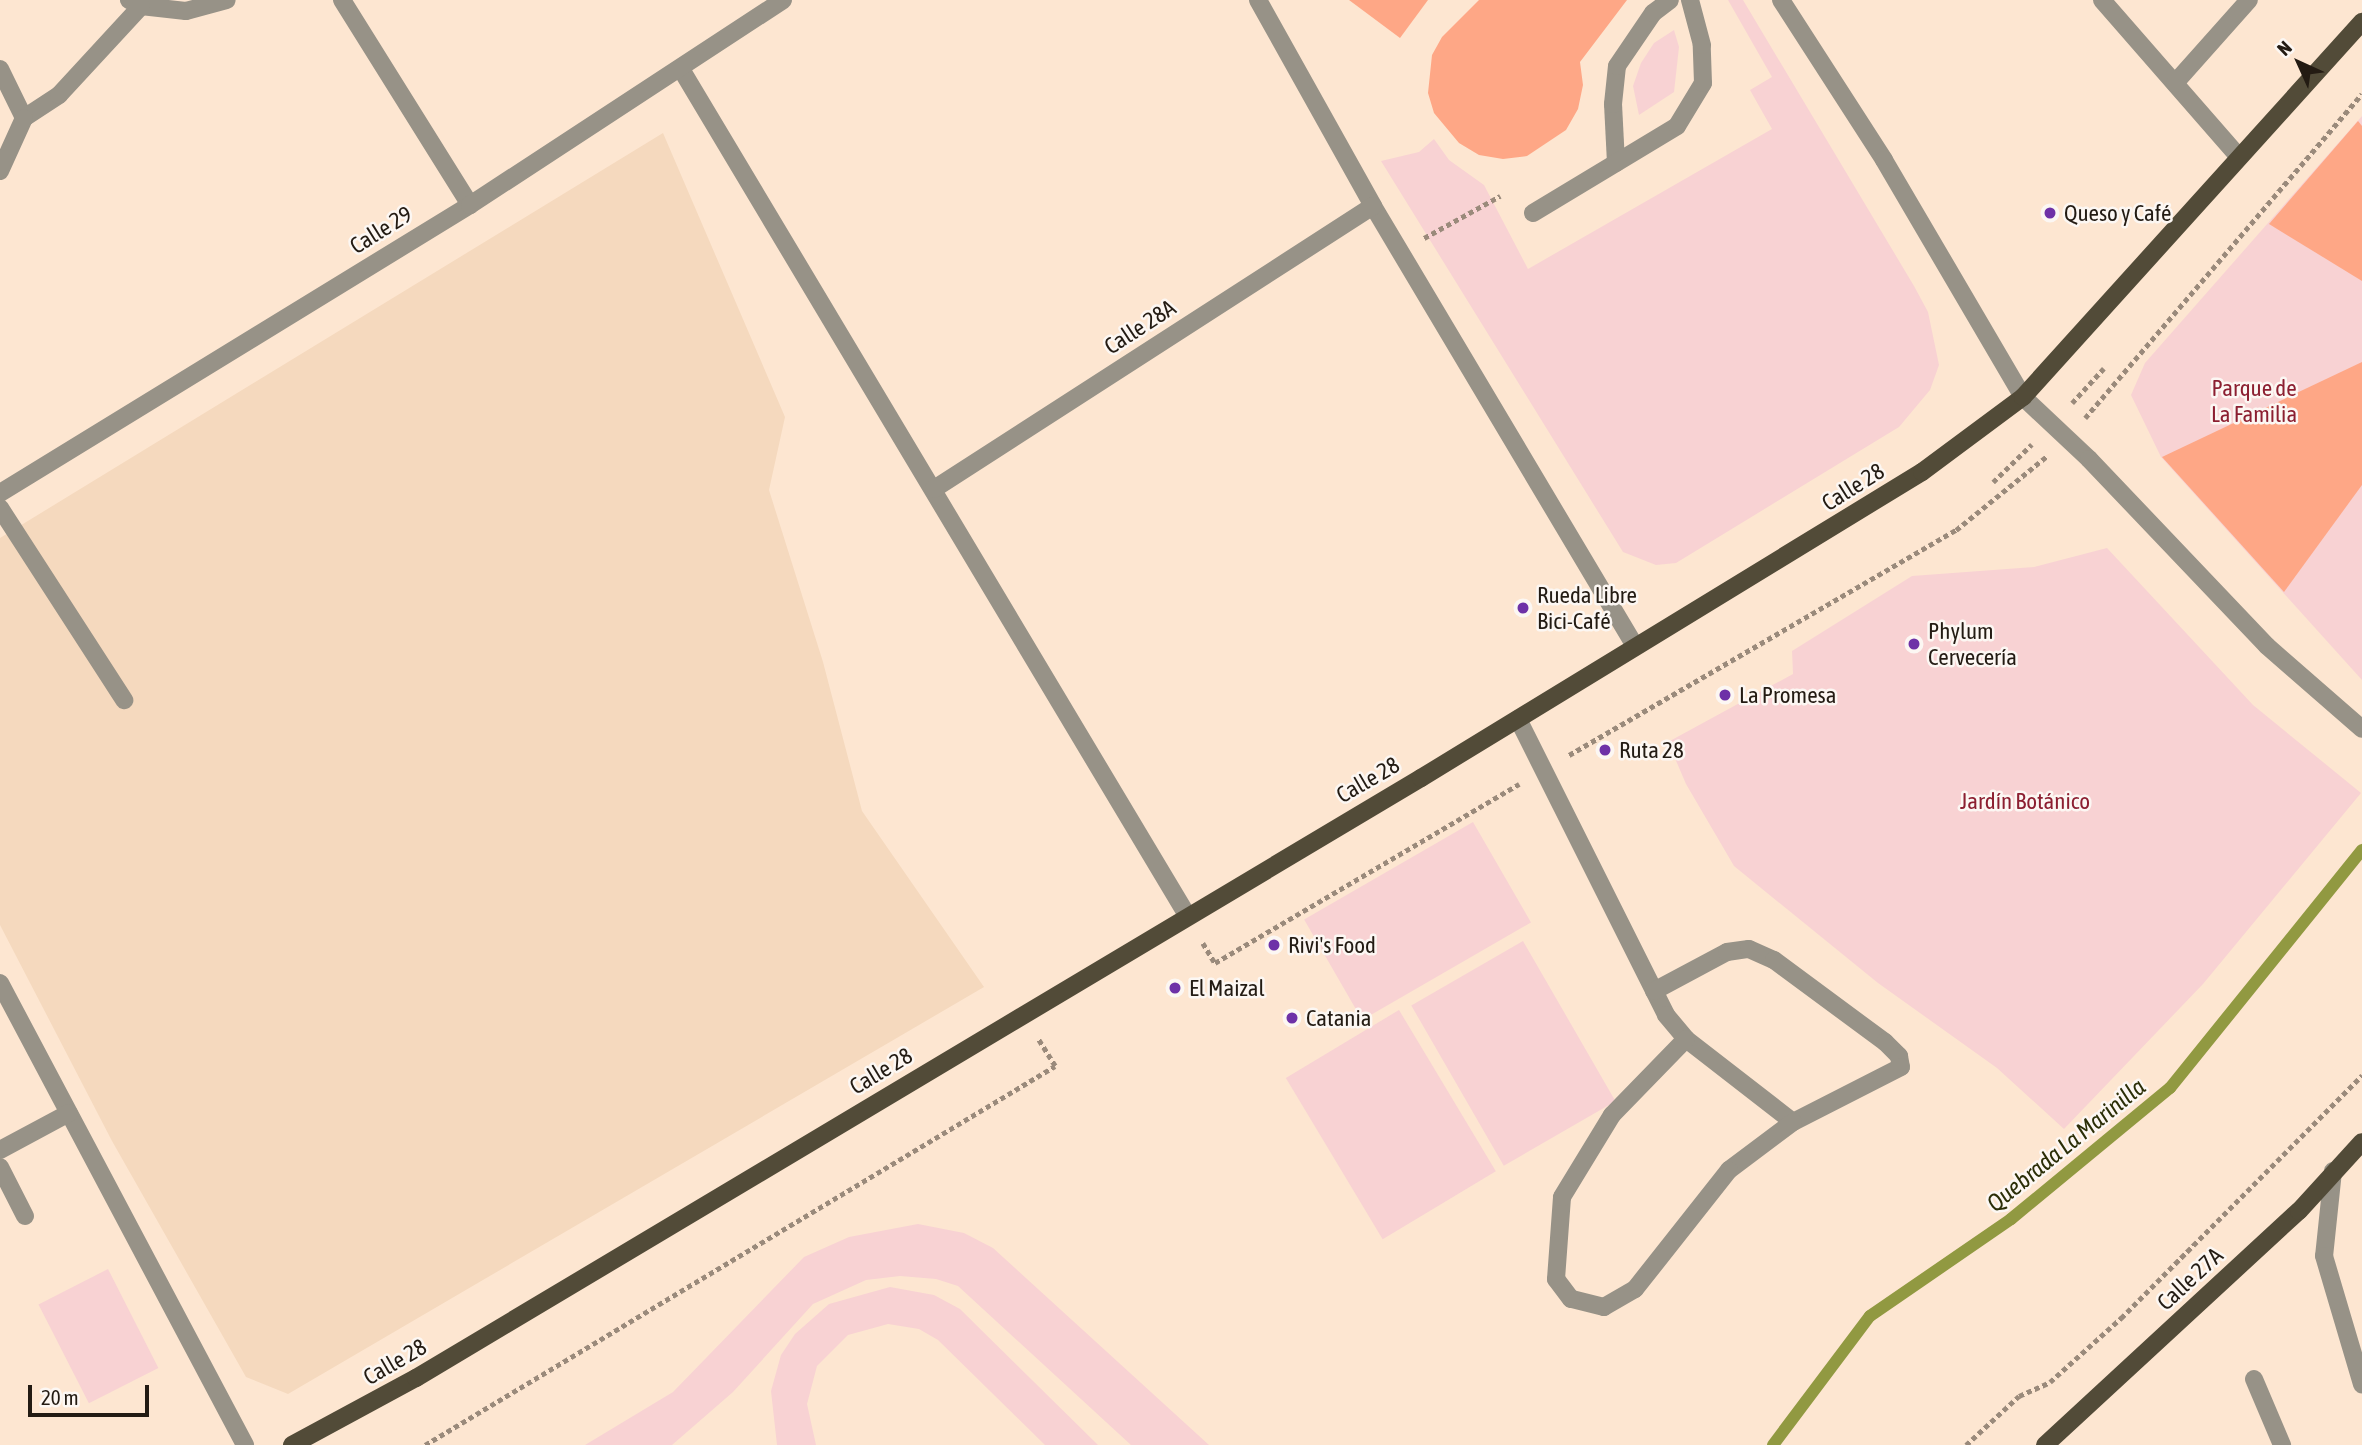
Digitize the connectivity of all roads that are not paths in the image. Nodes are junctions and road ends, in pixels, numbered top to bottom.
1 (227, 0) edge
2 (342, 0) edge
3 (783, 0) edge
4 (1258, 0) edge
5 (1670, 0) edge
6 (1690, 0) edge
7 (1781, 0) edge
8 (2102, 0) edge
9 (2249, 0) edge
10 (135, 3) edge
11 (2362, 22) edge
12 (0, 69) edge
13 (681, 69) junction
14 (2175, 83) junction
15 (24, 118) junction
16 (2238, 156) junction
17 (1616, 163) junction
18 (0, 171) edge
19 (470, 205) junction
20 (1373, 206) junction
21 (1533, 213) dead end
22 (2023, 397) junction
23 (934, 489) junction
24 (0, 494) edge
25 (0, 508) edge
26 (1635, 646) junction
27 (124, 700) dead end
28 (1518, 719) junction
29 (2362, 729) edge
30 (1187, 915) junction
31 (0, 983) edge
32 (1654, 991) junction
33 (1686, 1039) junction
34 (69, 1113) junction
35 (1793, 1122) junction
36 (2362, 1142) edge
37 (0, 1150) edge
38 (0, 1167) edge
39 (2333, 1171) junction
40 (25, 1216) dead end
41 (2254, 1379) dead end
42 (2362, 1384) edge
43 (245, 1445) edge
44 (292, 1445) edge
45 (2045, 1445) edge
46 (2282, 1445) edge

1 - 10 street
2 - 19 street
3 - 13 street, Calle 29
4 - 20 street
5 - 17 street
6 - 17 street
7 - 22 street
8 - 14 street
9 - 14 street
10 - 15 street
11 - 16 main road, Calle 28
12 - 15 street
13 - 19 street, Calle 29
13 - 23 street
14 - 16 street
15 - 18 street
16 - 22 main road, Calle 28
17 - 21 street
19 - 24 street, Calle 29
20 - 23 street, Calle 28A
20 - 26 street
22 - 26 main road, Calle 28
22 - 29 street
23 - 30 street
25 - 27 street
26 - 28 main road, Calle 28
28 - 30 main road, Calle 28
28 - 32 street
30 - 44 main road, Calle 28
31 - 34 street
32 - 33 street
32 - 35 street
33 - 35 street
33 - 35 street
34 - 37 street
34 - 43 street
36 - 39 main road, Calle 27A
38 - 40 street
39 - 42 street
39 - 45 main road, Calle 27A
41 - 46 street

